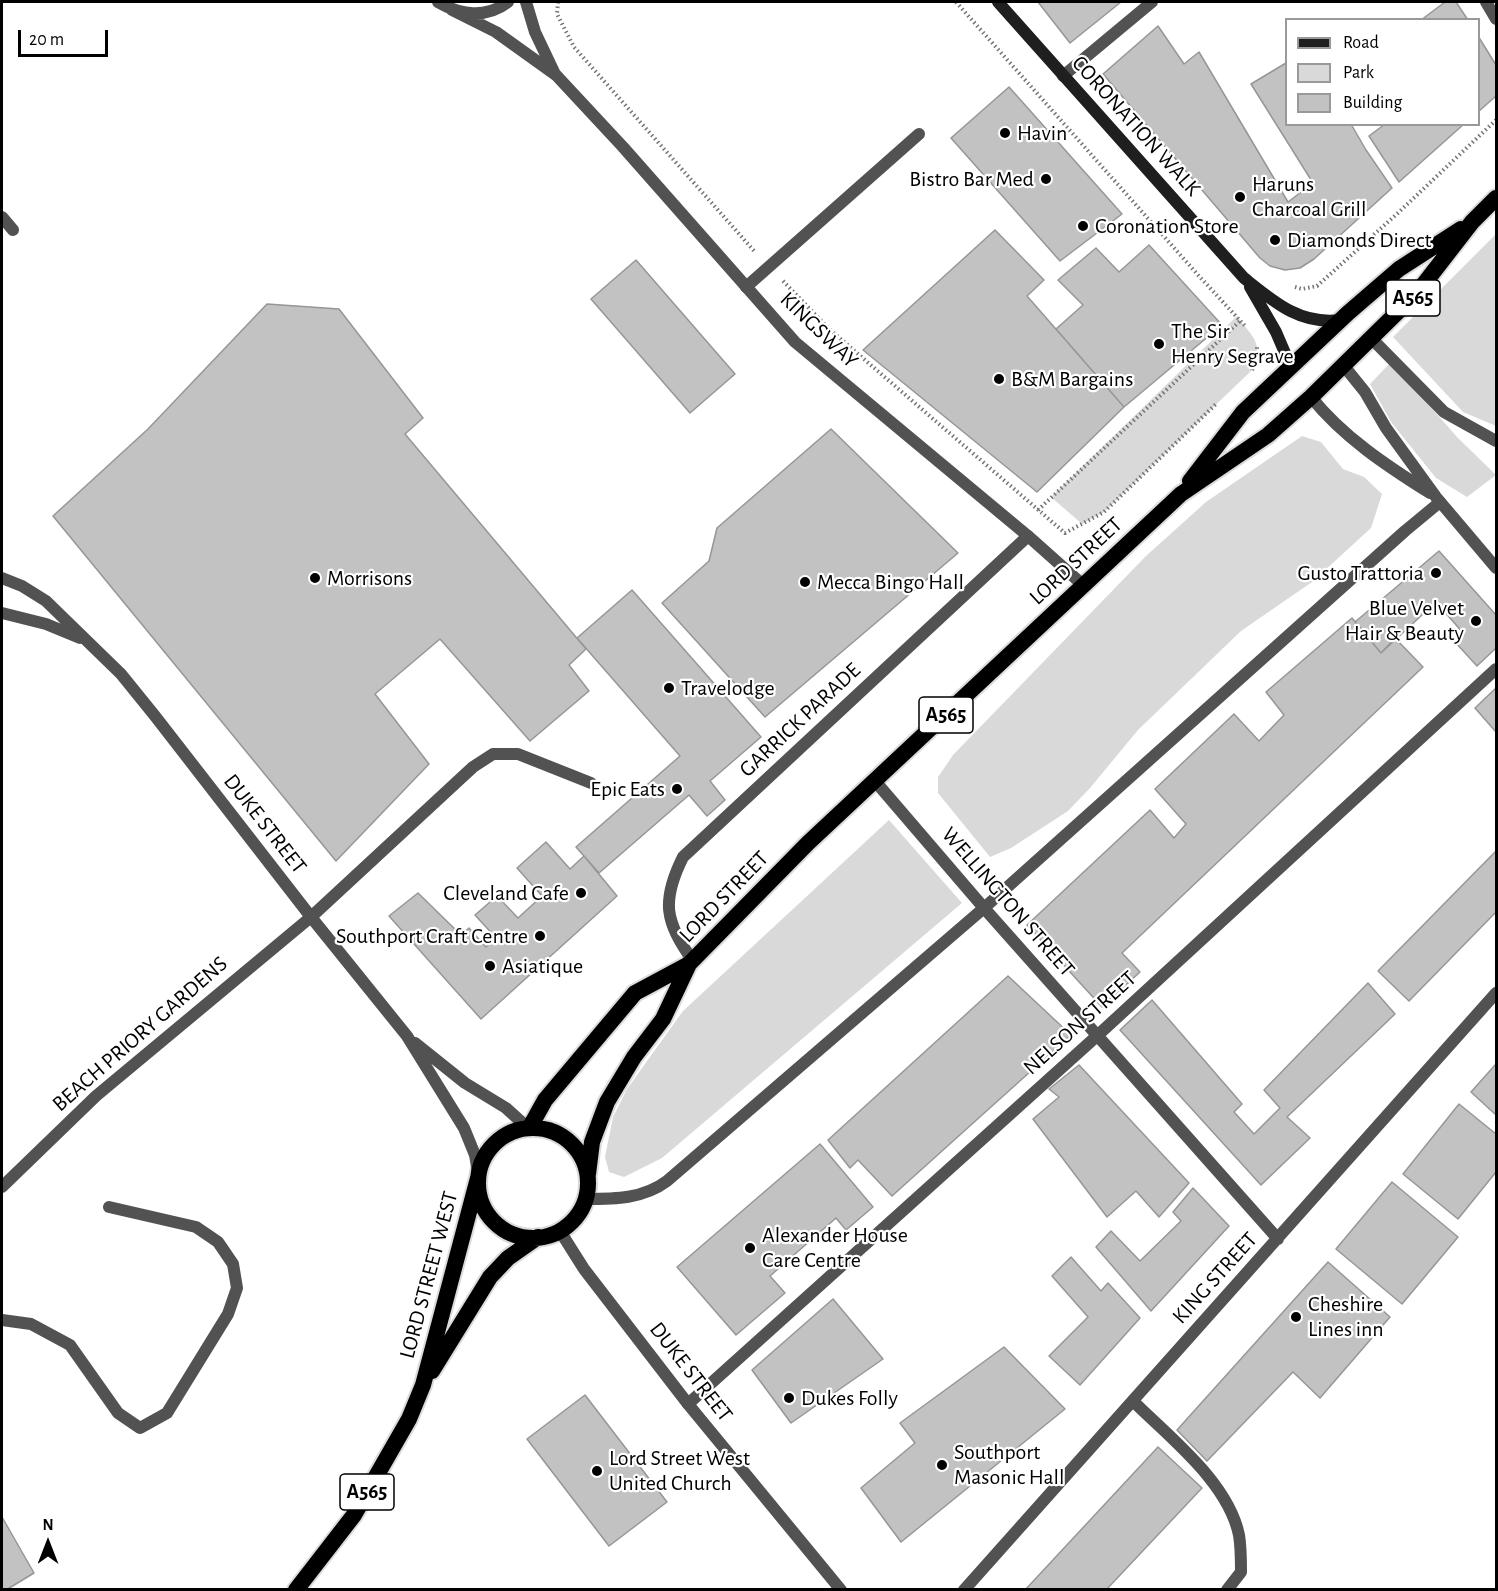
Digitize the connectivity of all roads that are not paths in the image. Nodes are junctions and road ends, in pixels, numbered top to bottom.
1 (438, 2) edge
2 (508, 2) edge
3 (526, 2) edge
4 (998, 2) edge
5 (1152, 2) edge
6 (1486, 2) edge
7 (452, 10) junction
8 (1497, 19) edge
9 (556, 75) junction
10 (1063, 76) junction
11 (919, 134) dead end
12 (1497, 198) edge
13 (2, 217) edge
14 (1472, 222) junction
15 (13, 230) dead end
16 (1244, 278) junction
17 (746, 287) junction
18 (1340, 320) junction
19 (1372, 339) junction
20 (1291, 366) junction
21 (1344, 366) junction
22 (1311, 397) junction
23 (1497, 441) edge
24 (1181, 494) junction
25 (1438, 500) junction
26 (1028, 536) junction
27 (1497, 568) edge
28 (2, 578) edge
29 (1083, 585) junction
30 (2, 613) edge
31 (87, 640) junction
32 (1497, 669) edge
33 (875, 781) junction
34 (591, 783) dead end
35 (984, 908) junction
36 (311, 917) junction
37 (691, 962) junction
38 (1497, 993) edge
39 (1098, 1035) junction
40 (407, 1036) junction
41 (529, 1127) junction
42 (478, 1175) junction
43 (588, 1179) junction
44 (2, 1187) edge
45 (585, 1199) junction
46 (109, 1207) dead end
47 (560, 1231) junction
48 (538, 1237) junction
49 (1278, 1239) junction
50 (2, 1320) edge
51 (423, 1385) junction
52 (1133, 1401) junction
53 (688, 1404) junction
54 (296, 1590) edge
55 (841, 1590) edge
56 (964, 1590) edge
57 (1227, 1590) edge

1 - 7 street, KINGSWAY
2 - 7 street
3 - 9 street, KINGSWAY
4 - 10 main road, CORONATION WALK
5 - 10 street
6 - 8 street
7 - 9 street, KINGSWAY
9 - 17 street, KINGSWAY
10 - 16 main road, CORONATION WALK
11 - 17 street
12 - 14 highway, LORD STREET / A565
13 - 15 street
14 - 18 highway
14 - 19 highway, LORD STREET / A565
16 - 18 main road, CORONATION WALK
16 - 20 main road, CORONATION WALK
17 - 26 street, KINGSWAY
18 - 20 highway
19 - 21 highway, LORD STREET / A565
19 - 23 street
20 - 24 highway
21 - 22 highway, LORD STREET / A565
21 - 25 street
22 - 24 highway, LORD STREET / A565
22 - 25 street
24 - 29 highway, LORD STREET / A565
25 - 27 street
25 - 35 street
26 - 29 street, KINGSWAY
26 - 37 street, GARRICK PARADE
28 - 31 street, DUKE STREET
29 - 33 highway, LORD STREET / A565
30 - 31 street, DUKE STREET
31 - 36 street, DUKE STREET
32 - 39 street, NELSON STREET
33 - 35 street, WELLINGTON STREET
33 - 37 highway, LORD STREET / A565
34 - 36 street, BEACH PRIORY GARDENS
35 - 39 street, WELLINGTON STREET
35 - 45 street
36 - 40 street, DUKE STREET
36 - 44 street, BEACH PRIORY GARDENS
37 - 41 highway, LORD STREET / A565
37 - 43 highway, LORD STREET / A565
38 - 49 street, KING STREET
39 - 49 street, WELLINGTON STREET
39 - 53 street, NELSON STREET
40 - 41 street, DUKE STREET
40 - 42 street, DUKE STREET
41 - 42 highway, A565
41 - 43 highway, A565
42 - 48 highway, A565
42 - 51 highway, LORD STREET WEST / A565
43 - 45 highway, A565
45 - 47 highway, A565
46 - 50 street
47 - 48 highway, A565
47 - 53 street, DUKE STREET
48 - 51 highway, LORD STREET WEST / A565
49 - 52 street, KING STREET
51 - 54 highway, LORD STREET WEST / A565
52 - 56 street, KING STREET
52 - 57 street
53 - 55 street, DUKE STREET

